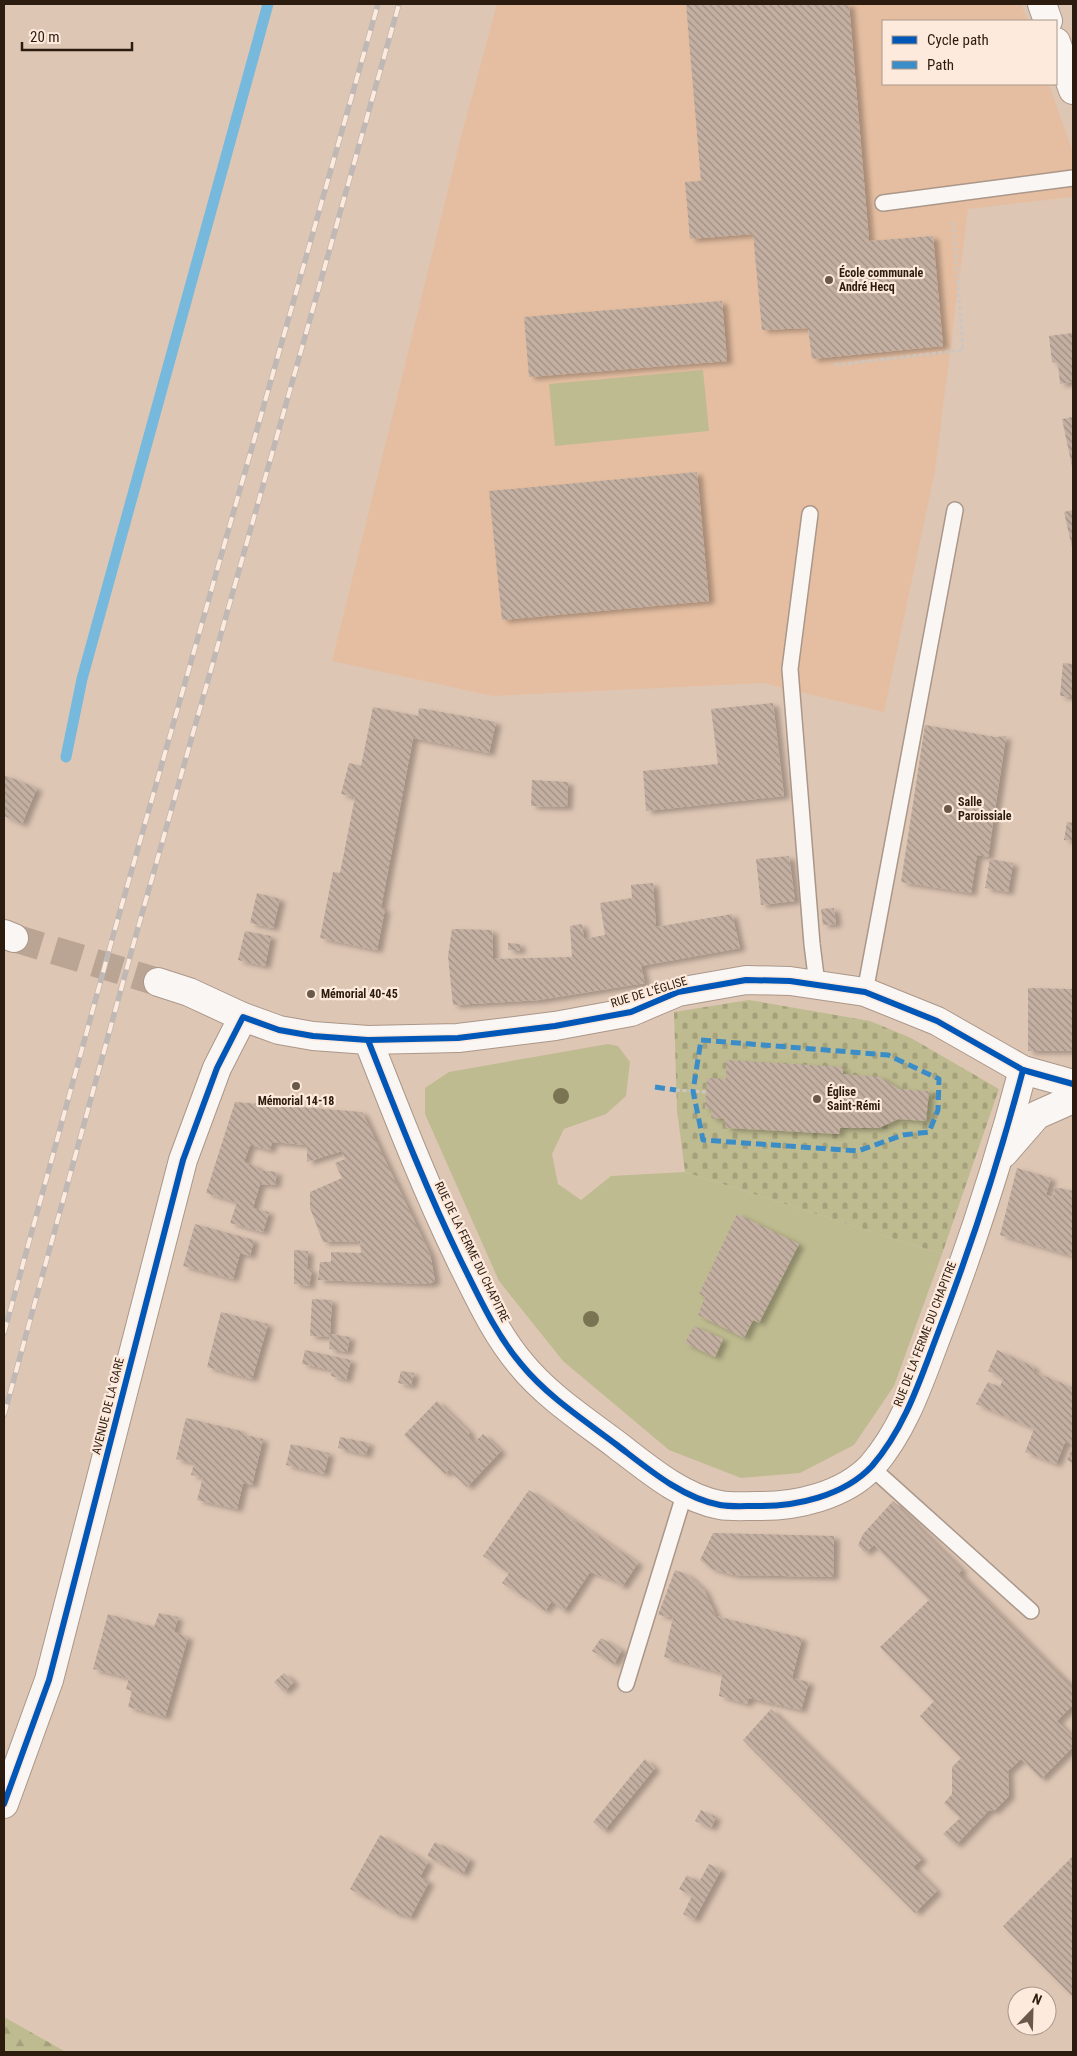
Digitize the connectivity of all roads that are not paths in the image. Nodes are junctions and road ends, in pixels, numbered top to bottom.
1 (1042, 4) edge
2 (1048, 20) edge
3 (1057, 45) edge
4 (1073, 90) edge
5 (1073, 178) edge
6 (883, 203) dead end
7 (956, 510) dead end
8 (810, 514) dead end
9 (158, 982) tunnel mouth
10 (817, 984) junction
11 (865, 992) junction
12 (243, 1017) junction
13 (368, 1040) junction
14 (1023, 1070) junction
15 (1073, 1084) edge
16 (1073, 1099) edge
17 (1000, 1158) junction
18 (871, 1467) junction
19 (685, 1492) junction
20 (1031, 1611) dead end
21 (626, 1684) dead end
22 (4, 1804) edge

1 - 2 street
3 - 4 street
5 - 6 lane
7 - 11 lane
8 - 10 lane
9 - 12 street, RUE DE L'ÉGLISE
10 - 11 street, RUE DE L'ÉGLISE
10 - 13 street, RUE DE L'ÉGLISE
11 - 14 street, RUE DE L'ÉGLISE
12 - 13 street, RUE DE L'ÉGLISE
12 - 22 street, AVENUE DE LA GARE
13 - 19 street, RUE DE LA FERME DU CHAPITRE
14 - 15 street, RUE DE L'ÉGLISE
14 - 17 street, RUE DE LA FERME DU CHAPITRE
16 - 17 street, RUE DE LA FERME DU CHAPITRE
17 - 18 street, RUE DE LA FERME DU CHAPITRE
18 - 19 street, RUE DE LA FERME DU CHAPITRE
18 - 20 lane
19 - 21 lane

